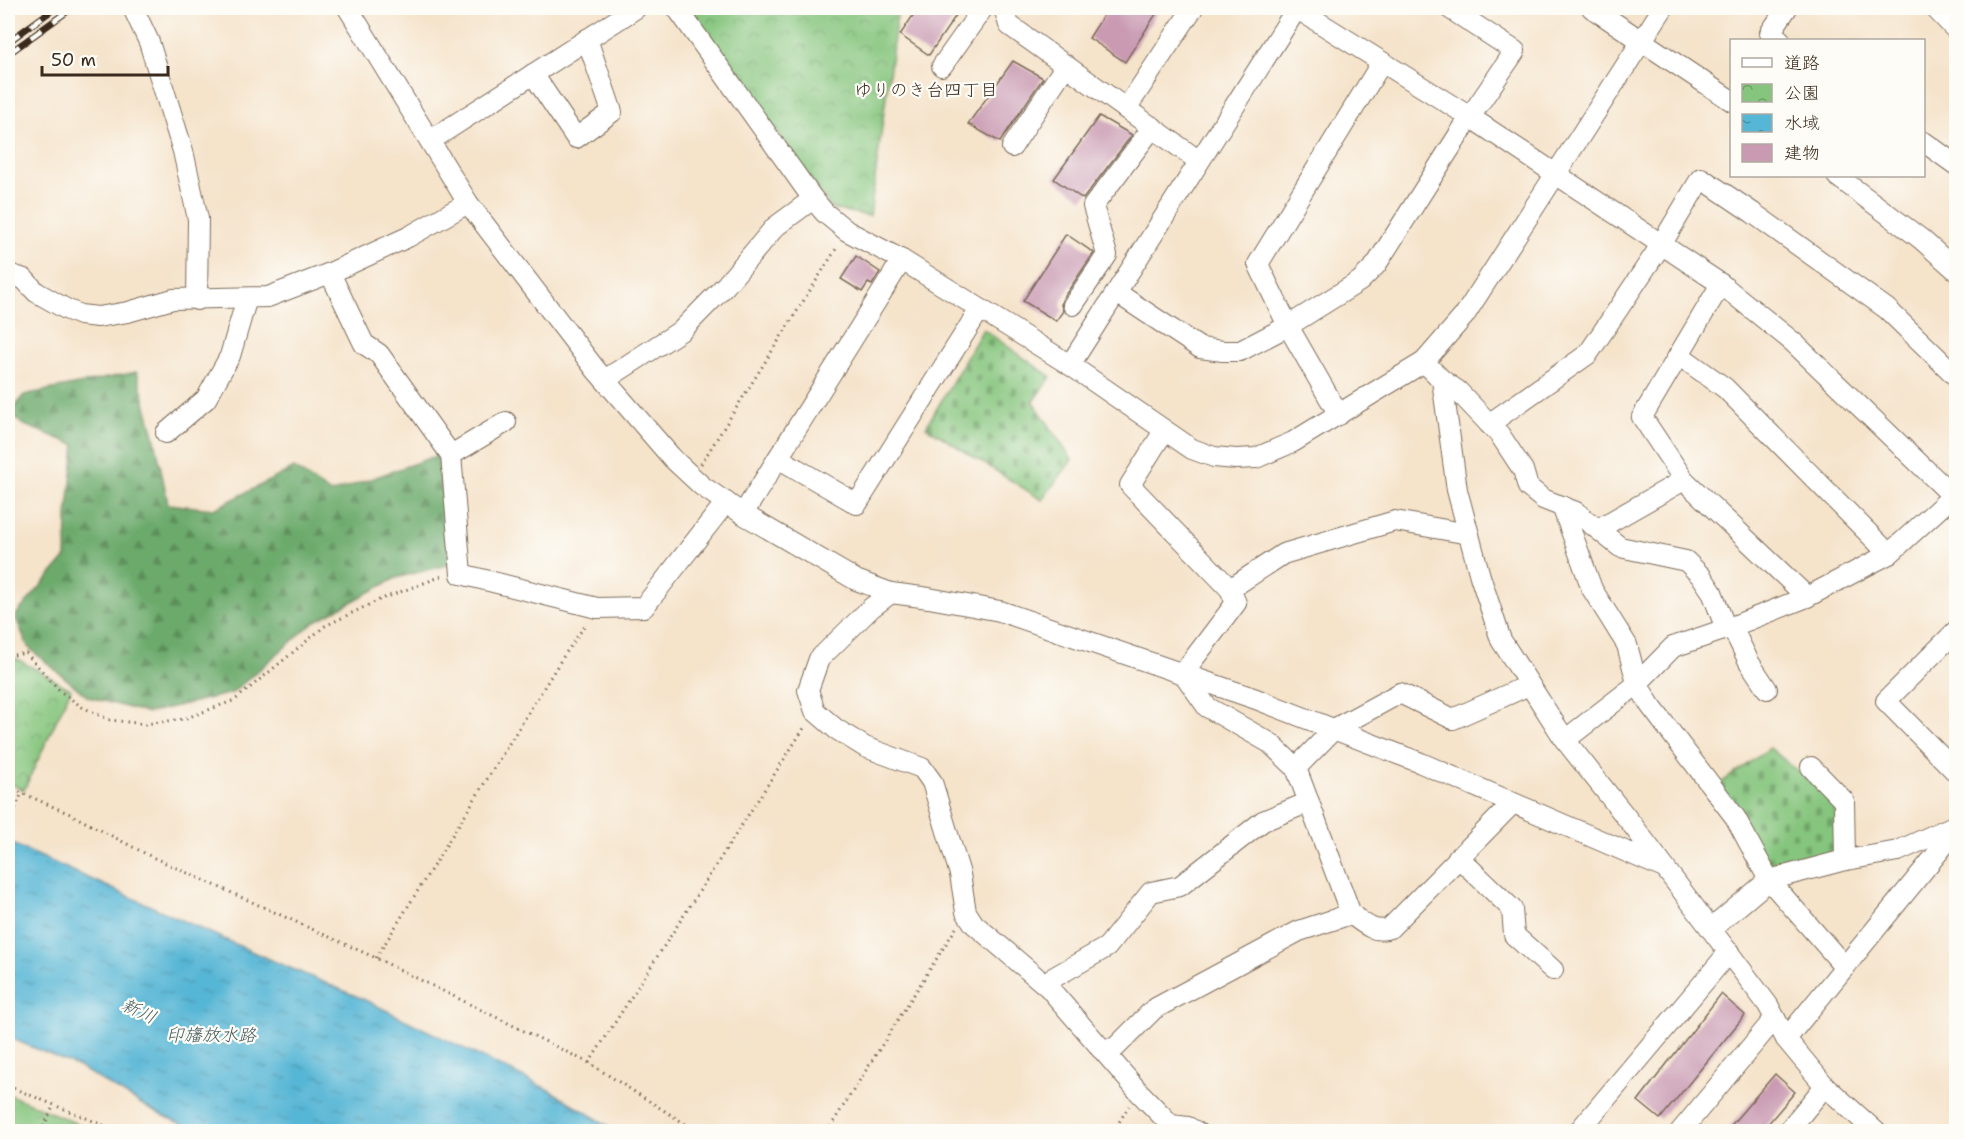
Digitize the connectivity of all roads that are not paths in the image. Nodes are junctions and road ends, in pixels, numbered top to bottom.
1 (133, 8) edge
2 (348, 8) edge
3 (636, 8) edge
4 (677, 8) edge
5 (983, 8) edge
6 (1004, 8) edge
7 (1192, 8) edge
8 (1296, 8) edge
9 (1449, 8) edge
10 (1592, 8) edge
11 (1663, 8) edge
12 (1787, 8) edge
13 (1935, 8) edge
14 (1956, 30) edge
15 (586, 39) junction
16 (1779, 39) edge
17 (1641, 40) junction
18 (1383, 62) junction
19 (1066, 65) junction
20 (942, 66) dead end
21 (533, 74) junction
22 (1730, 99) edge
23 (1126, 109) junction
24 (1470, 117) junction
25 (1153, 128) junction
26 (431, 140) junction
27 (1925, 143) edge
28 (1012, 147) dead end
29 (1199, 160) junction
30 (1956, 165) edge
31 (1556, 174) junction
32 (1839, 177) edge
33 (813, 199) junction
34 (468, 203) junction
35 (1661, 244) junction
36 (902, 260) junction
37 (1956, 270) edge
38 (330, 273) junction
39 (8, 278) edge
40 (1721, 284) junction
41 (1117, 293) junction
42 (247, 298) junction
43 (197, 300) junction
44 (1073, 305) dead end
45 (980, 309) junction
46 (1288, 326) junction
47 (1679, 355) junction
48 (1425, 362) junction
49 (1070, 365) junction
50 (1956, 376) edge
51 (606, 380) junction
52 (1442, 380) junction
53 (1338, 415) junction
54 (506, 422) dead end
55 (1490, 424) junction
56 (1164, 431) junction
57 (166, 433) dead end
58 (451, 455) junction
59 (778, 458) junction
60 (1684, 480) junction
61 (1956, 496) edge
62 (726, 502) junction
63 (1562, 506) junction
64 (743, 514) junction
65 (1598, 529) junction
66 (1469, 534) junction
67 (1889, 554) junction
68 (1230, 589) junction
69 (891, 593) junction
70 (1807, 597) junction
71 (1729, 628) junction
72 (1956, 631) edge
73 (1182, 673) junction
74 (1637, 683) junction
75 (1529, 685) junction
76 (1767, 690) dead end
77 (1334, 729) junction
78 (1565, 740) junction
79 (1811, 767) dead end
80 (1296, 768) junction
81 (1956, 772) edge
82 (1309, 802) junction
83 (1512, 804) junction
84 (1956, 824) edge
85 (1458, 857) junction
86 (1845, 860) junction
87 (1664, 868) junction
88 (1769, 880) junction
89 (1351, 914) junction
90 (1711, 929) junction
91 (1729, 952) junction
92 (1845, 966) junction
93 (1553, 970) dead end
94 (1044, 983) junction
95 (1776, 1018) junction
96 (1786, 1038) junction
97 (1101, 1049) junction
98 (1825, 1086) junction
99 (1197, 1131) edge
100 (1578, 1131) edge
101 (1680, 1131) edge
102 (1787, 1131) edge
103 (1876, 1131) edge

1 - 43 street
2 - 26 street
3 - 15 street
4 - 33 street
5 - 20 street
6 - 19 street
7 - 23 street
8 - 18 street
8 - 29 street
9 - 24 street
10 - 17 street
11 - 17 street
12 - 16 street
13 - 14 street
15 - 21 street
15 - 21 street
17 - 22 street
17 - 31 street
18 - 24 street
18 - 46 street
19 - 23 street
19 - 28 street
21 - 26 street
23 - 25 street
24 - 31 street
24 - 46 street
25 - 29 street
25 - 44 street
26 - 34 street
27 - 30 street
29 - 41 street
31 - 35 street
31 - 48 street
32 - 37 street
33 - 36 street
33 - 51 street
34 - 38 street
34 - 51 street
35 - 40 street
35 - 50 street
35 - 55 street
36 - 45 street
36 - 59 street
38 - 42 street
38 - 58 street
39 - 43 street
40 - 47 street
40 - 61 street
41 - 46 street
41 - 49 street
42 - 43 street
42 - 57 street
45 - 49 street
45 - 59 street
46 - 53 street
47 - 60 street
47 - 67 street
48 - 52 street
48 - 53 street
49 - 56 street
51 - 62 street
52 - 55 street
52 - 66 street
53 - 56 street
54 - 58 street
55 - 63 street
56 - 68 street
58 - 62 street
59 - 64 street
60 - 65 street
60 - 70 street
61 - 67 street
62 - 64 street
63 - 65 street
63 - 74 street
64 - 69 street
65 - 71 street
66 - 68 street
66 - 75 street
67 - 70 street
68 - 73 street
69 - 73 street
69 - 94 street
70 - 71 street
71 - 74 street
71 - 76 street
72 - 81 street
73 - 77 street
73 - 80 street
74 - 78 street
74 - 88 street
75 - 77 street
75 - 78 street
77 - 80 street
77 - 83 street
78 - 87 street
79 - 86 street
80 - 82 street
82 - 89 street
82 - 94 street
83 - 85 street
83 - 87 street
84 - 86 street
84 - 92 street
85 - 89 street
85 - 93 street
86 - 88 street
87 - 90 street
88 - 90 street
88 - 92 street
89 - 97 street
90 - 91 street
91 - 95 street
91 - 100 street
92 - 96 street
94 - 97 street
95 - 96 street
95 - 101 street
96 - 98 street
97 - 99 street
98 - 102 street
98 - 103 street

